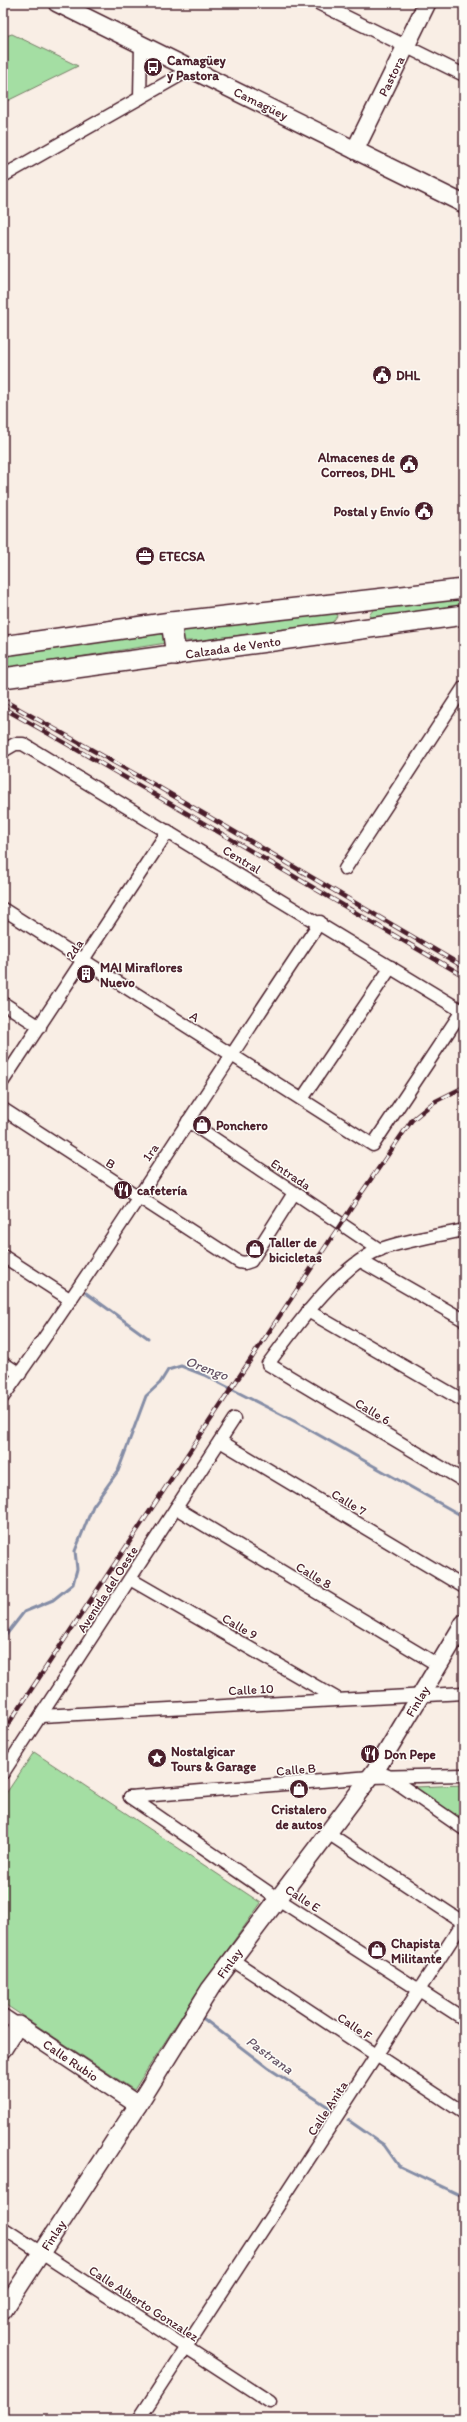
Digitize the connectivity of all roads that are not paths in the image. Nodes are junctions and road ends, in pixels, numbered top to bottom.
1 (318, 3) edge
2 (427, 3) edge
3 (59, 4) edge
4 (141, 44) junction
5 (406, 47) junction
6 (191, 69) junction
7 (464, 75) edge
8 (140, 98) junction
9 (355, 150) junction
10 (3, 176) edge
11 (464, 204) edge
12 (464, 589) edge
13 (351, 600) junction
14 (464, 615) edge
15 (171, 622) junction
16 (353, 630) junction
17 (3, 646) edge
18 (176, 655) junction
19 (3, 678) edge
20 (464, 687) edge
21 (4, 750) edge
22 (168, 831) junction
23 (345, 869) dead end
24 (3, 909) edge
25 (320, 922) junction
26 (83, 961) junction
27 (391, 967) junction
28 (3, 1003) edge
29 (40, 1028) junction
30 (230, 1055) junction
31 (3, 1081) edge
32 (302, 1099) junction
33 (3, 1109) edge
34 (188, 1121) junction
35 (373, 1145) joint
36 (294, 1193) junction
37 (137, 1197) junction
38 (464, 1230) edge
39 (380, 1250) junction
40 (3, 1256) edge
41 (361, 1261) junction
42 (71, 1300) junction
43 (308, 1311) junction
44 (464, 1320) edge
45 (3, 1363) edge
46 (20, 1374) junction
47 (3, 1397) edge
48 (464, 1401) edge
49 (234, 1419) dead end
50 (220, 1441) junction
51 (464, 1481) edge
52 (176, 1508) junction
53 (130, 1579) junction
54 (464, 1587) edge
55 (464, 1623) edge
56 (438, 1665) junction
57 (464, 1693) edge
58 (420, 1696) junction
59 (336, 1698) junction
60 (40, 1716) junction
61 (3, 1773) edge
62 (378, 1774) junction
63 (464, 1775) edge
64 (130, 1797) joint
65 (464, 1829) edge
66 (328, 1833) junction
67 (278, 1899) junction
68 (464, 1922) edge
69 (231, 1960) junction
70 (420, 1990) junction
71 (3, 2015) edge
72 (464, 2019) edge
73 (18, 2025) junction
74 (3, 2049) edge
75 (377, 2057) junction
76 (138, 2105) junction
77 (464, 2113) edge
78 (3, 2228) edge
79 (41, 2253) junction
80 (3, 2311) edge
81 (187, 2348) junction
82 (270, 2402) dead end
83 (139, 2419) edge

1 - 5 street
2 - 5 street, Pastora
3 - 4 street, Camagüey
4 - 6 street, Camagüey
4 - 8 street
5 - 7 street
5 - 9 street, Pastora
6 - 8 street
6 - 9 street, Camagüey
8 - 10 street
9 - 11 street, Camagüey
12 - 13 main road
13 - 15 main road
13 - 16 main road
14 - 16 main road, Calzada de Vento
15 - 17 main road
15 - 18 main road
16 - 18 main road, Calzada de Vento
18 - 19 main road, Calzada de Vento
20 - 23 street
21 - 22 street, Central
22 - 25 street, Central
22 - 26 street, 2da
24 - 26 street, A
25 - 27 street, Central
25 - 30 street, 1ra
26 - 29 street, 2da
26 - 30 street, A
27 - 32 street
27 - 35 street, Central
28 - 29 street
29 - 31 street, 2da
30 - 32 street, A
30 - 34 street, 1ra
32 - 35 street, A
33 - 37 street, B
34 - 36 street, Entrada
34 - 37 street, 1ra
36 - 37 street, B
36 - 39 street, Entrada
37 - 42 street, 1ra
38 - 39 street
39 - 41 street
40 - 42 street
41 - 43 street
41 - 44 street
42 - 46 street, 1ra
43 - 48 street
43 - 51 street, Calle 6
45 - 46 street
46 - 47 street, 1ra
49 - 50 street, Avenida del Oeste
50 - 52 street, Avenida del Oeste
50 - 54 street, Calle 7
52 - 53 street, Avenida del Oeste
52 - 56 street, Calle 8
53 - 59 street, Calle 9
53 - 60 street, Avenida del Oeste
55 - 56 street, Finlay
56 - 58 street, Finlay
57 - 58 street, Calle 10
58 - 59 street, Calle 10
58 - 62 street, Finlay
59 - 60 street, Calle 10
60 - 61 street, Avenida del Oeste
62 - 63 street, Calle B
62 - 64 street, Calle B
62 - 65 street
62 - 66 street, Finlay
64 - 67 street, Calle E
66 - 67 street, Finlay
66 - 68 street
67 - 69 street, Finlay
67 - 70 street, Calle E
68 - 70 street, Calle Anita
69 - 75 street, Calle F
69 - 76 street, Finlay
70 - 72 street, Calle E
70 - 75 street, Calle Anita
71 - 73 street, Calle Rubio
73 - 74 street
73 - 76 street, Calle Rubio
75 - 77 street, Calle F
75 - 81 street, Calle Anita
76 - 79 street, Finlay
78 - 79 street, Calle Alberto Gonzalez
79 - 80 street, Finlay
79 - 81 street, Calle Alberto Gonzalez
81 - 82 street, Calle Alberto Gonzalez
81 - 83 street, Calle Anita

